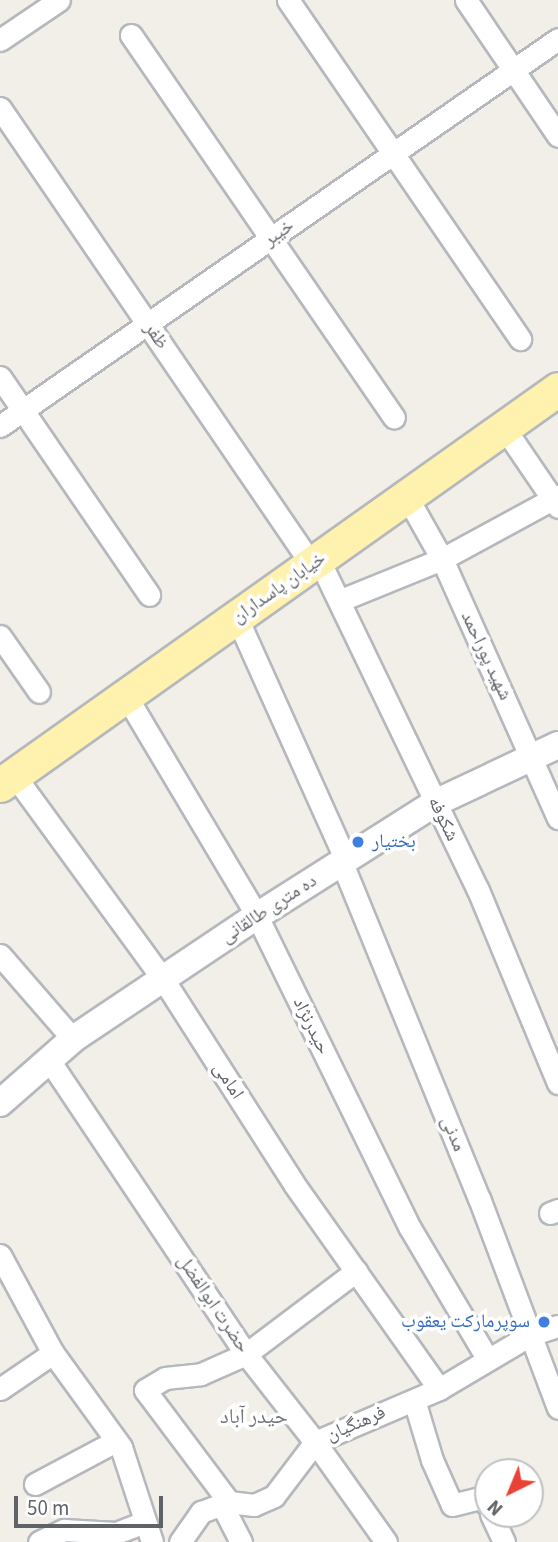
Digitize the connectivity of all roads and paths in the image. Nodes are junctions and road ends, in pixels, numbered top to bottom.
1 (59, 0) edge
2 (288, 0) edge
3 (466, 0) edge
4 (131, 34) dead end
5 (558, 39) edge
6 (0, 40) edge
7 (513, 71) junction
8 (0, 108) edge
9 (558, 136) edge
10 (392, 155) junction
11 (272, 239) junction
12 (148, 325) junction
13 (520, 339) dead end
14 (0, 377) edge
15 (558, 389) edge
16 (23, 411) junction
17 (394, 417) dead end
18 (0, 426) edge
19 (505, 429) junction
20 (407, 497) junction
21 (556, 501) edge
22 (442, 559) junction
23 (315, 562) junction
24 (149, 594) dead end
25 (341, 600) junction
26 (237, 618) junction
27 (0, 636) edge
28 (39, 692) dead end
29 (126, 696) junction
30 (558, 744) edge
31 (532, 757) junction
32 (7, 780) edge
33 (435, 803) junction
34 (558, 818) edge
35 (344, 861) junction
36 (257, 916) junction
37 (0, 955) edge
38 (163, 979) junction
39 (73, 1039) junction
40 (49, 1060) junction
41 (558, 1083) edge
42 (0, 1103) edge
43 (0, 1255) edge
44 (356, 1271) junction
45 (558, 1326) edge
46 (530, 1335) junction
47 (53, 1353) junction
48 (246, 1354) junction
49 (488, 1360) junction
50 (0, 1389) edge
51 (439, 1389) junction
52 (414, 1400) junction
53 (558, 1408) edge
54 (116, 1441) junction
55 (315, 1442) junction
56 (35, 1485) dead end
57 (474, 1500) edge
58 (225, 1504) junction
59 (148, 1532) edge
60 (39, 1542) edge
61 (180, 1542) edge
62 (241, 1542) edge
63 (386, 1542) edge

1 - 6 street
2 - 10 street
3 - 7 street
4 - 11 street
5 - 7 street, خیبر
7 - 9 street
7 - 10 street, خیبر
8 - 12 street, ظفر
10 - 11 street, خیبر
10 - 13 street
11 - 12 street, خیبر
11 - 17 street
12 - 16 street, خیبر
12 - 23 street, ظفر
14 - 16 street
15 - 19 main road, خیابان پاسداران
16 - 18 street, خیبر
16 - 24 street
19 - 20 main road, خیابان پاسداران
19 - 21 street
20 - 22 street, شهید پوراحمد
20 - 23 main road, خیابان پاسداران
21 - 22 street
22 - 25 street
22 - 31 street, شهید پوراحمد
23 - 25 street, شکوفه
23 - 26 main road, خیابان پاسداران
25 - 33 street, شکوفه
26 - 29 main road, خیابان پاسداران
26 - 35 street, مدنی
27 - 28 street
29 - 32 main road, خیابان پاسداران
29 - 36 street, حیدرنژاد
30 - 31 street, ده متری طالقانی
31 - 33 street, ده متری طالقانی
31 - 34 street, شهید پوراحمد
32 - 38 street, امامی
33 - 35 street, ده متری طالقانی
33 - 41 street, شکوفه
35 - 36 street, ده متری طالقانی
35 - 46 street, مدنی
36 - 38 street, ده متری طالقانی
36 - 49 street, حیدرنژاد
37 - 39 street
38 - 39 street, ده متری طالقانی
38 - 44 street, امامی
39 - 40 street, ده متری طالقانی
40 - 42 street, ده متری طالقانی
40 - 48 street, حضرت ابوالفضل
43 - 47 street
44 - 48 street
44 - 51 street, امامی
45 - 46 street, فرهنگیان
46 - 49 street, فرهنگیان
46 - 53 street, مدنی
47 - 50 street
47 - 54 street
48 - 55 street, حضرت ابوالفضل
48 - 58 street
49 - 51 street, فرهنگیان
51 - 52 street, فرهنگیان
52 - 55 street, فرهنگیان
52 - 57 street
54 - 56 street
54 - 59 street
55 - 58 street, فرهنگیان
55 - 63 street, حضرت ابوالفضل
58 - 61 street, فرهنگیان
58 - 62 street
59 - 60 street

